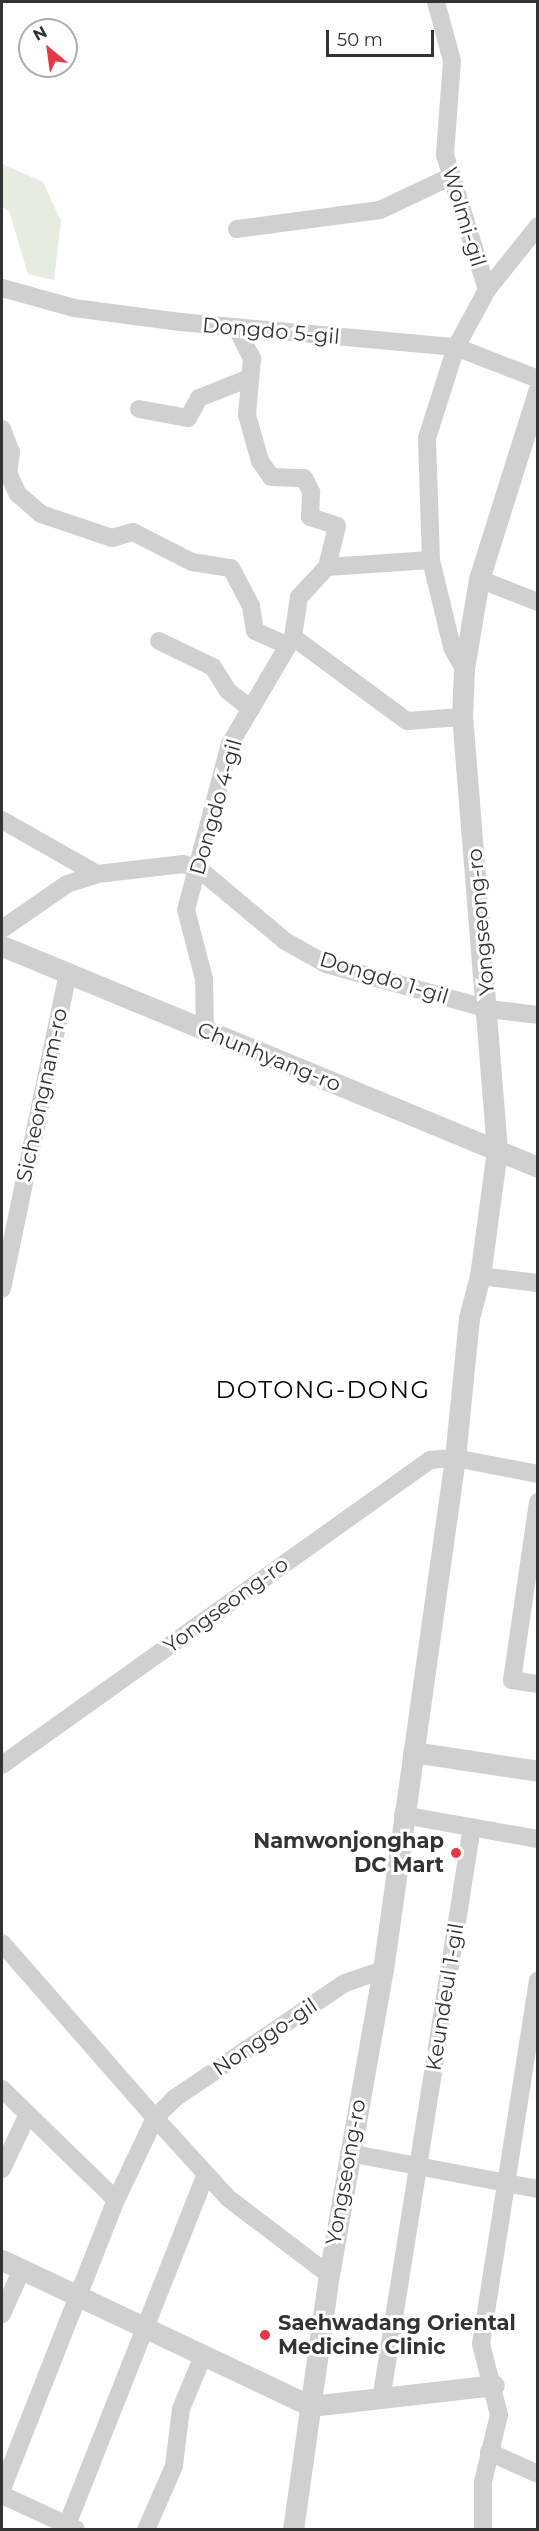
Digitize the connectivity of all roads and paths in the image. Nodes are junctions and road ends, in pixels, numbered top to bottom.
1 (436, 2) edge
2 (452, 176) junction
3 (537, 226) edge
4 (237, 229) dead end
5 (2, 288) edge
6 (487, 290) junction
7 (237, 329) junction
8 (456, 347) junction
9 (537, 379) edge
10 (247, 380) junction
11 (536, 400) edge
12 (139, 409) dead end
13 (2, 429) edge
14 (431, 560) junction
15 (327, 567) junction
16 (479, 579) junction
17 (537, 602) edge
18 (159, 641) dead end
19 (291, 641) junction
20 (464, 669) junction
21 (251, 709) junction
22 (462, 717) junction
23 (2, 820) edge
24 (199, 869) junction
25 (97, 874) junction
26 (2, 929) edge
27 (2, 946) edge
28 (68, 972) junction
29 (488, 1009) junction
30 (537, 1016) edge
31 (205, 1031) junction
32 (497, 1150) junction
33 (537, 1167) edge
34 (480, 1276) junction
35 (537, 1283) edge
36 (2, 1289) edge
37 (455, 1458) junction
38 (537, 1474) edge
39 (537, 1502) edge
40 (537, 1684) edge
41 (412, 1752) junction
42 (2, 1765) edge
43 (537, 1771) edge
44 (403, 1815) junction
45 (472, 1827) junction
46 (537, 1839) edge
47 (2, 1942) edge
48 (383, 1970) junction
49 (537, 1980) edge
50 (2, 2089) edge
51 (27, 2115) junction
52 (155, 2118) junction
53 (348, 2153) junction
54 (417, 2166) junction
55 (2, 2169) edge
56 (205, 2176) junction
57 (506, 2183) junction
58 (537, 2189) edge
59 (116, 2200) junction
60 (2, 2260) edge
61 (22, 2269) junction
62 (328, 2275) junction
63 (77, 2298) junction
64 (2, 2314) edge
65 (142, 2327) junction
66 (202, 2358) junction
67 (494, 2385) junction
68 (381, 2400) junction
69 (311, 2406) junction
70 (489, 2452) junction
71 (537, 2474) edge
72 (2, 2489) edge
73 (2, 2495) edge
74 (72, 2527) edge
75 (146, 2529) edge
76 (293, 2529) edge
77 (483, 2529) edge

1 - 2 street, Wolmi-gil
2 - 4 street
2 - 6 street, Wolmi-gil
3 - 6 street
5 - 7 street, Dongdo 5-gil
6 - 8 street
7 - 8 street, Dongdo 5-gil
7 - 10 street
8 - 9 street, Dongdo 5-gil
8 - 14 street
10 - 12 street
10 - 15 street
11 - 16 street, Yongseong-ro
13 - 19 street
14 - 15 street
14 - 20 street
15 - 19 street, Dongdo 4-gil
16 - 17 street
16 - 20 street, Yongseong-ro
18 - 21 street
19 - 21 street, Dongdo 4-gil
19 - 22 street
20 - 22 street, Yongseong-ro
21 - 24 street, Dongdo 4-gil
22 - 29 street, Yongseong-ro
23 - 25 street
24 - 25 street
24 - 29 street, Dongdo 1-gil
24 - 31 street, Dongdo 4-gil
25 - 26 street
27 - 28 street, Chunhyang-ro
28 - 31 street, Chunhyang-ro
28 - 36 street, Sicheongnam-ro
29 - 30 street, Dongdo 1-gil
29 - 32 street, Yongseong-ro
31 - 32 street, Chunhyang-ro
32 - 33 street, Chunhyang-ro
32 - 34 street, Yongseong-ro
34 - 35 street
34 - 37 street, Yongseong-ro
37 - 38 street
37 - 41 street, Yongseong-ro
37 - 42 street, Yongseong-ro
39 - 40 street
41 - 43 street
41 - 44 street, Yongseong-ro
44 - 45 street
44 - 48 street, Yongseong-ro
45 - 46 street
45 - 54 street, Keundeul 1-gil
47 - 52 street
48 - 52 street, Nonggo-gil
48 - 53 street, Yongseong-ro
49 - 57 street
50 - 51 street
51 - 55 street
51 - 59 street
52 - 56 street
52 - 59 street
53 - 54 street
53 - 62 street, Yongseong-ro
54 - 57 street
54 - 68 street, Keundeul 1-gil
56 - 62 street
56 - 65 street
57 - 58 street
57 - 67 street
59 - 63 street
60 - 61 street
61 - 63 street
61 - 64 street
62 - 69 street, Yongseong-ro
63 - 65 street
63 - 72 street
65 - 66 street
65 - 74 street
66 - 69 street
66 - 75 street
67 - 68 street
67 - 70 street
68 - 69 street
69 - 76 street, Yongseong-ro
70 - 71 street
70 - 77 street
73 - 74 street

